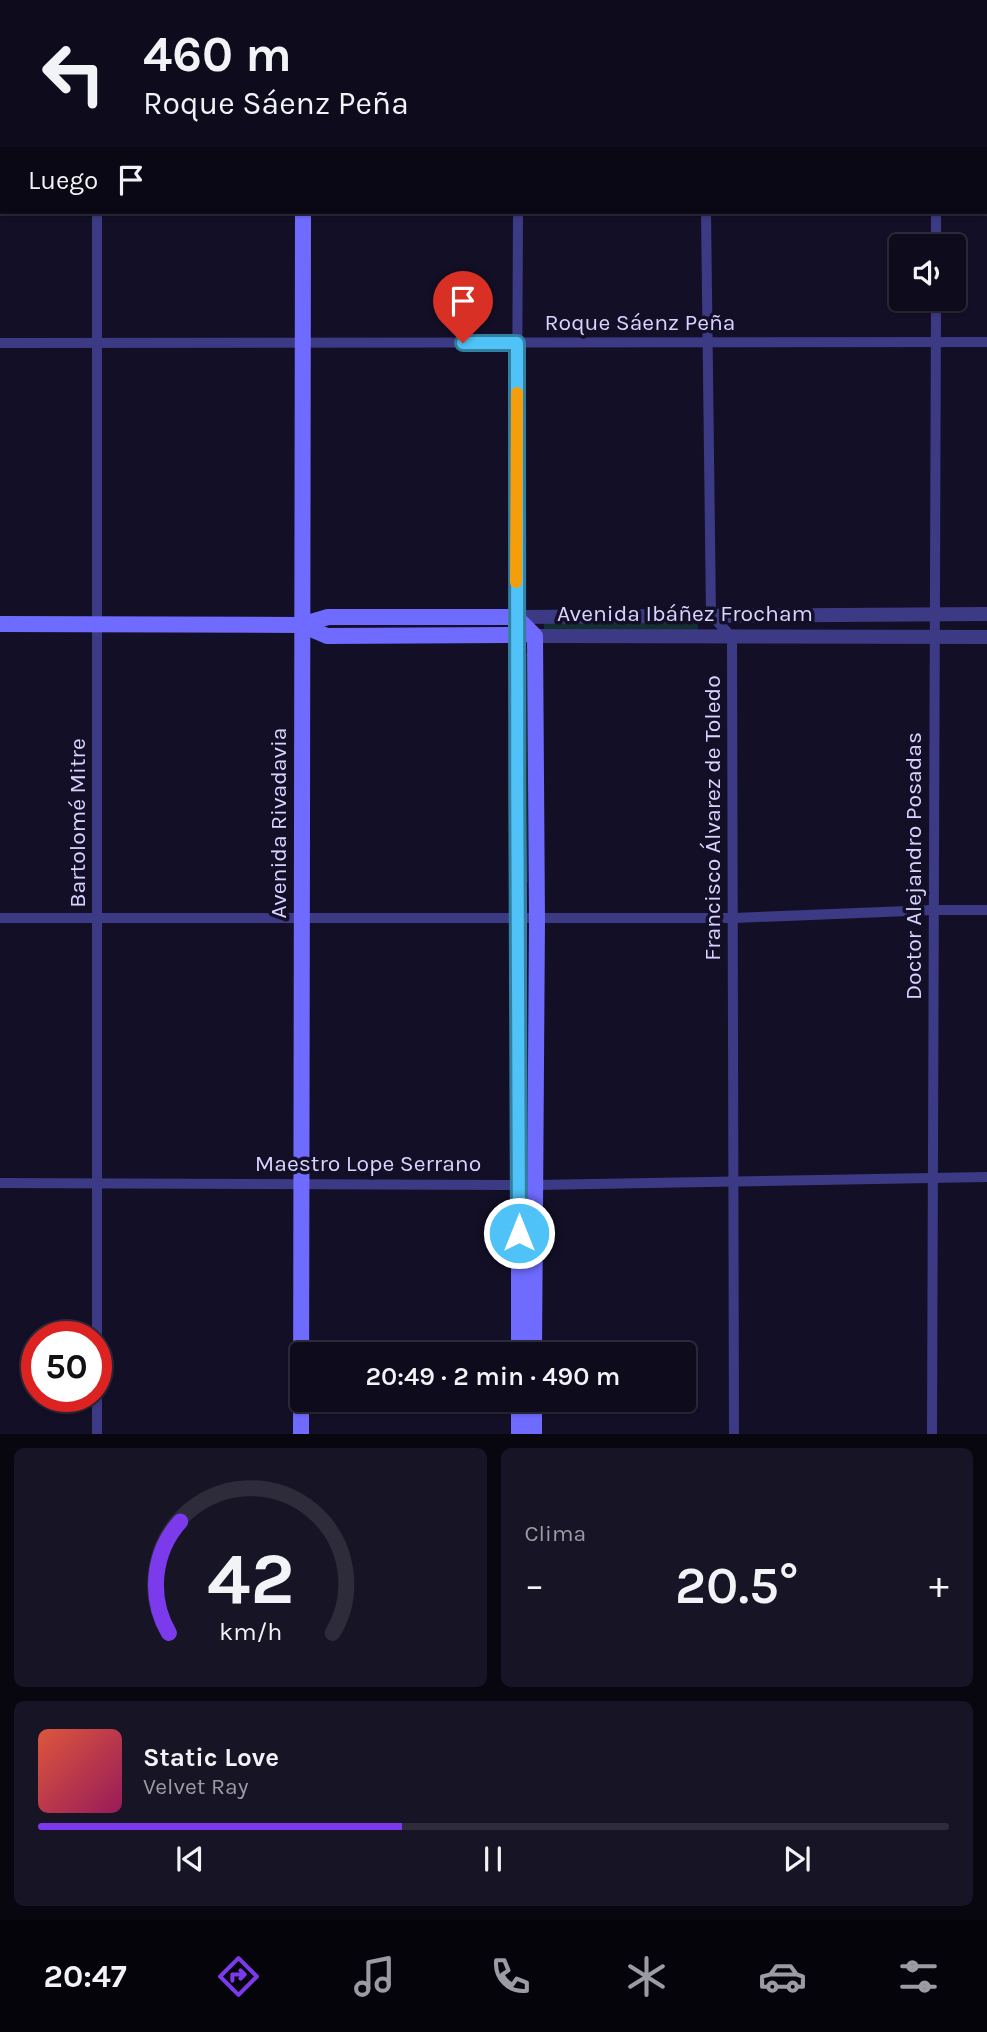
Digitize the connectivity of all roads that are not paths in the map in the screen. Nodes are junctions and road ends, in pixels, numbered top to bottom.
1 (97, 214) edge
2 (303, 214) edge
3 (517, 214) edge
4 (706, 214) edge
5 (936, 214) edge
6 (936, 234) edge
7 (936, 311) edge
8 (706, 342) junction
9 (936, 342) junction
10 (987, 342) edge
11 (0, 343) edge
12 (98, 343) junction
13 (302, 343) junction
14 (517, 343) junction
15 (934, 614) junction
16 (987, 614) edge
17 (711, 615) junction
18 (516, 617) junction
19 (99, 624) junction
20 (0, 625) edge
21 (301, 625) junction
22 (516, 635) junction
23 (536, 636) junction
24 (732, 636) junction
25 (934, 637) junction
26 (987, 637) edge
27 (933, 909) junction
28 (987, 910) edge
29 (0, 918) edge
30 (98, 918) junction
31 (301, 918) junction
32 (734, 918) junction
33 (519, 919) junction
34 (537, 919) junction
35 (987, 1177) edge
36 (933, 1178) junction
37 (734, 1181) junction
38 (0, 1183) edge
39 (97, 1183) junction
40 (301, 1183) junction
41 (527, 1185) junction
42 (520, 1342) edge
43 (534, 1342) edge
44 (519, 1412) edge
45 (534, 1412) edge
46 (97, 1433) edge
47 (301, 1433) edge
48 (519, 1433) edge
49 (534, 1433) edge
50 (734, 1433) edge
51 (932, 1433) edge

1 - 12 street, Bartolomé Mitre
2 - 13 main road, Avenida Rivadavia
3 - 14 street
4 - 8 street
5 - 6 street
7 - 9 street, Doctor Alejandro Posadas
8 - 9 street, Roque Sáenz Peña
8 - 14 street, Roque Sáenz Peña
8 - 17 street
9 - 10 street, Roque Sáenz Peña
9 - 15 street, Doctor Alejandro Posadas
11 - 12 street, Roque Sáenz Peña
12 - 13 street, Roque Sáenz Peña
12 - 19 street, Bartolomé Mitre
13 - 14 street, Roque Sáenz Peña
13 - 21 main road, Avenida Rivadavia
14 - 18 street
15 - 16 street, Avenida Ibáñez Frocham
15 - 17 street, Avenida Ibáñez Frocham
15 - 25 street, Doctor Alejandro Posadas
17 - 18 street, Avenida Ibáñez Frocham
17 - 24 street
18 - 21 main road, Avenida Ibáñez Frocham
18 - 22 main road
18 - 23 main road
19 - 20 main road, Avenida Ibáñez Frocham
19 - 21 main road, Avenida Ibáñez Frocham
19 - 30 street, Bartolomé Mitre
21 - 22 main road, Avenida Ibáñez Frocham
21 - 31 main road, Avenida Rivadavia
22 - 23 main road, Avenida Ibáñez Frocham
22 - 33 main road
23 - 24 street, Avenida Ibáñez Frocham
23 - 34 main road
24 - 25 street, Avenida Ibáñez Frocham
24 - 32 street, Francisco Álvarez de Toledo
25 - 26 street, Avenida Ibáñez Frocham
25 - 27 street, Doctor Alejandro Posadas
27 - 28 street
27 - 32 street
27 - 36 street, Doctor Alejandro Posadas
29 - 30 street
30 - 31 street
30 - 39 street, Bartolomé Mitre
31 - 33 street
31 - 40 main road, Avenida Rivadavia
32 - 34 street
32 - 37 street, Francisco Álvarez de Toledo
33 - 34 street
33 - 41 main road
34 - 41 main road
35 - 36 street, Maestro Lope Serrano
36 - 37 street, Maestro Lope Serrano
36 - 51 street, Doctor Alejandro Posadas
37 - 41 street, Maestro Lope Serrano
37 - 50 street, Francisco Álvarez de Toledo
38 - 39 street, Maestro Lope Serrano
39 - 40 street, Maestro Lope Serrano
39 - 46 street, Bartolomé Mitre
40 - 41 street, Maestro Lope Serrano
40 - 47 main road, Avenida Rivadavia
41 - 42 main road
41 - 43 main road
44 - 48 main road
45 - 49 main road

